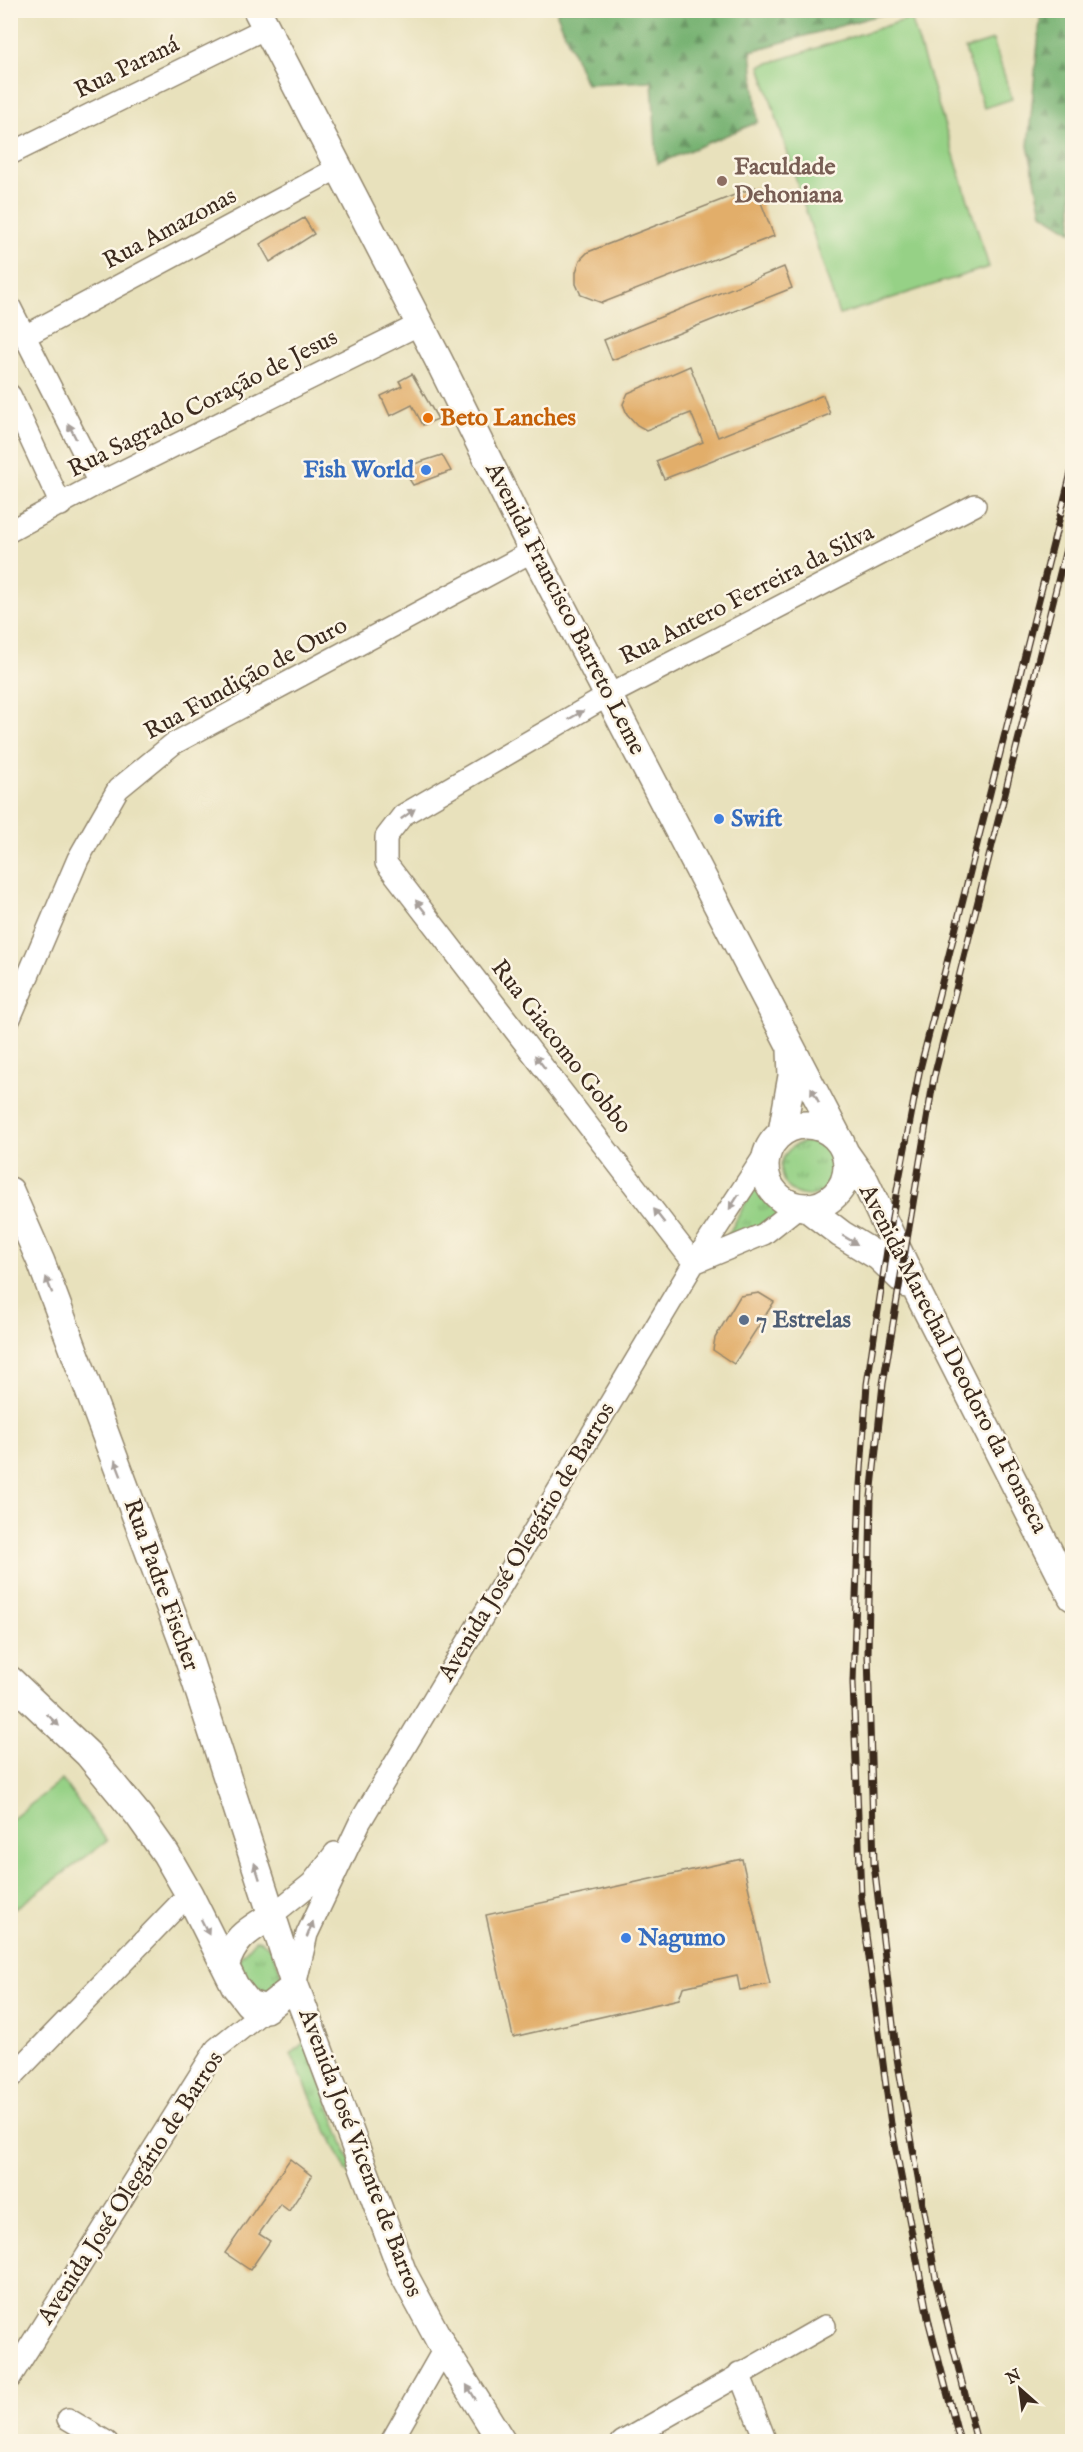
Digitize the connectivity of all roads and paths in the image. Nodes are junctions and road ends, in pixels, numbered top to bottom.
1 (262, 19) edge
2 (10, 154) edge
3 (340, 167) junction
4 (10, 307) edge
5 (420, 324) junction
6 (25, 336) junction
7 (10, 395) edge
8 (99, 483) junction
9 (61, 505) junction
10 (975, 505) dead end
11 (10, 531) edge
12 (533, 551) junction
13 (609, 695) junction
14 (386, 863) joint
15 (10, 1018) edge
16 (790, 1048) junction
17 (774, 1142) junction
18 (843, 1148) junction
19 (10, 1191) edge
20 (802, 1207) junction
21 (694, 1263) junction
22 (919, 1295) junction
23 (1072, 1597) edge
24 (10, 1680) edge
25 (360, 1822) junction
26 (189, 1894) junction
27 (272, 1916) junction
28 (225, 1966) junction
29 (295, 1986) junction
30 (266, 2008) junction
31 (10, 2079) edge
32 (825, 2326) dead end
33 (444, 2349) junction
34 (739, 2373) junction
35 (10, 2378) edge
36 (68, 2419) dead end
37 (107, 2442) edge
38 (391, 2442) edge
39 (502, 2442) edge
40 (622, 2442) edge
41 (766, 2442) edge

1 - 2 street, Rua Paraná
1 - 3 main road, Avenida Francisco Barreto Leme
3 - 5 main road, Avenida Francisco Barreto Leme
3 - 6 street, Rua Amazonas
4 - 6 street
5 - 8 street, Rua Sagrado Coração de Jesus
5 - 12 main road, Avenida Francisco Barreto Leme
8 -> 6 street
7 - 9 street
8 - 9 street, Rua Sagrado Coração de Jesus
9 - 11 street, Rua Sagrado Coração de Jesus
10 - 13 street, Rua Antero Ferreira da Silva
12 - 13 main road, Avenida Francisco Barreto Leme
12 - 15 street, Rua Fundição de Ouro
14 -> 13 street, Rua Antero Ferreira da Silva
13 - 16 main road, Avenida Francisco Barreto Leme
21 -> 14 street, Rua Giacomo Gobbo
16 - 17 main road, Avenida Francisco Barreto Leme
18 -> 16 main road, Avenida Francisco Barreto Leme
17 - 18 main road
17 - 20 main road
17 -> 21 street, Avenida José Olegário de Barros
18 - 20 main road
18 - 22 main road, Avenida Marechal Deodoro da Fonseca
27 -> 19 main road, Rua Padre Fischer
20 - 21 street
20 -> 22 main road
21 - 25 street, Avenida José Olegário de Barros
22 - 23 main road, Avenida Marechal Deodoro da Fonseca
24 -> 26 main road
25 - 27 street, Avenida José Olegário de Barros
29 -> 25 street, Avenida José Olegário de Barros
26 -> 28 main road
26 - 31 street
27 - 28 main road, Avenida José Olegário de Barros
27 - 29 main road, Rua Padre Fischer
28 - 30 main road
29 - 30 main road, Avenida José Olegário de Barros
29 - 33 main road, Avenida José Vicente de Barros
30 - 35 street, Avenida José Olegário de Barros
32 - 34 street
33 - 38 street
39 -> 33 main road, Avenida José Vicente de Barros
34 - 40 street
34 - 41 street
36 - 37 street

